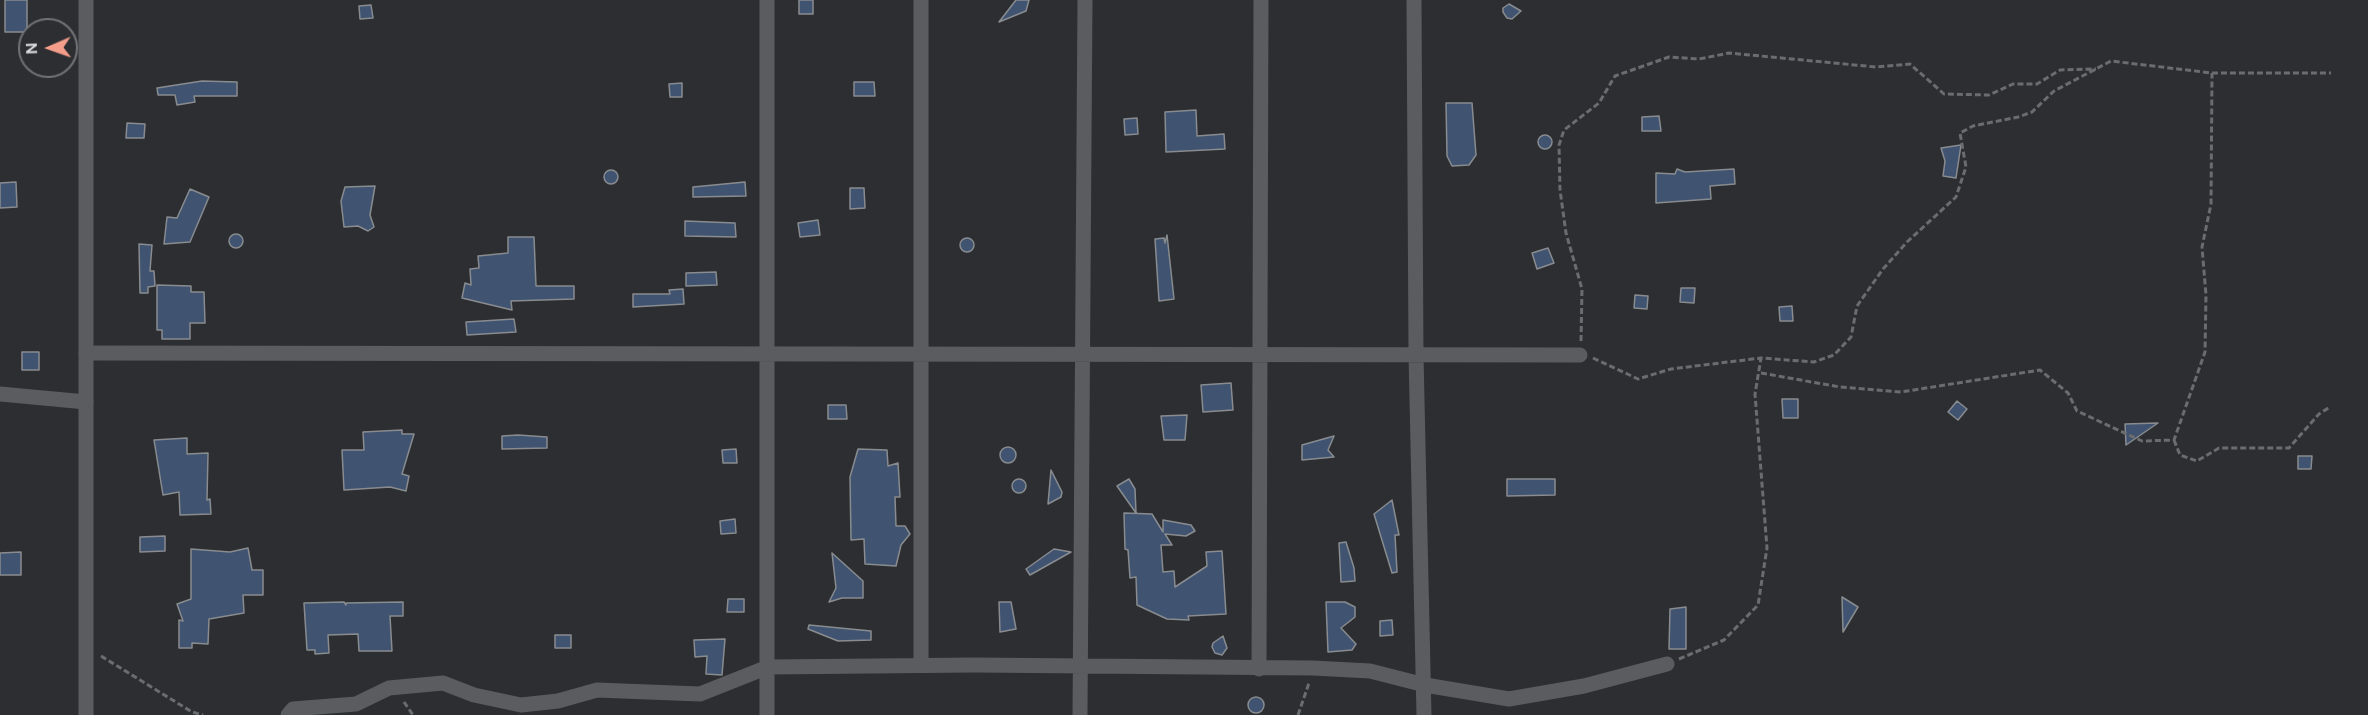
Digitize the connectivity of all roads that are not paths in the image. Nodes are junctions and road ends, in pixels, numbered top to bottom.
1 (86, 0) edge
2 (767, 0) edge
3 (921, 0) edge
4 (1085, 0) edge
5 (1261, 0) edge
6 (1414, 0) edge
7 (86, 353) junction
8 (766, 354) junction
9 (923, 354) junction
10 (1082, 355) junction
11 (1259, 355) junction
12 (1416, 355) junction
13 (1580, 355) road end
14 (0, 394) edge
15 (86, 402) junction
16 (1667, 664) road end
17 (921, 665) junction
18 (768, 667) junction
19 (1080, 667) junction
20 (1259, 669) junction
21 (1425, 685) junction
22 (86, 715) edge
23 (288, 715) edge
24 (767, 715) edge
25 (1080, 715) edge
26 (1424, 715) edge

1 - 7 street
2 - 8 street
3 - 9 street
4 - 10 street
5 - 11 street
6 - 12 street
7 - 8 street
7 - 15 street
8 - 9 street
8 - 18 street
9 - 10 street
9 - 17 street
10 - 11 street
10 - 19 street
11 - 12 street
11 - 20 street
12 - 13 street
12 - 21 street
14 - 15 street
15 - 22 street
16 - 21 street
17 - 18 street
17 - 19 street
18 - 23 street
18 - 24 street
19 - 20 street
19 - 25 street
20 - 21 street
21 - 26 street

